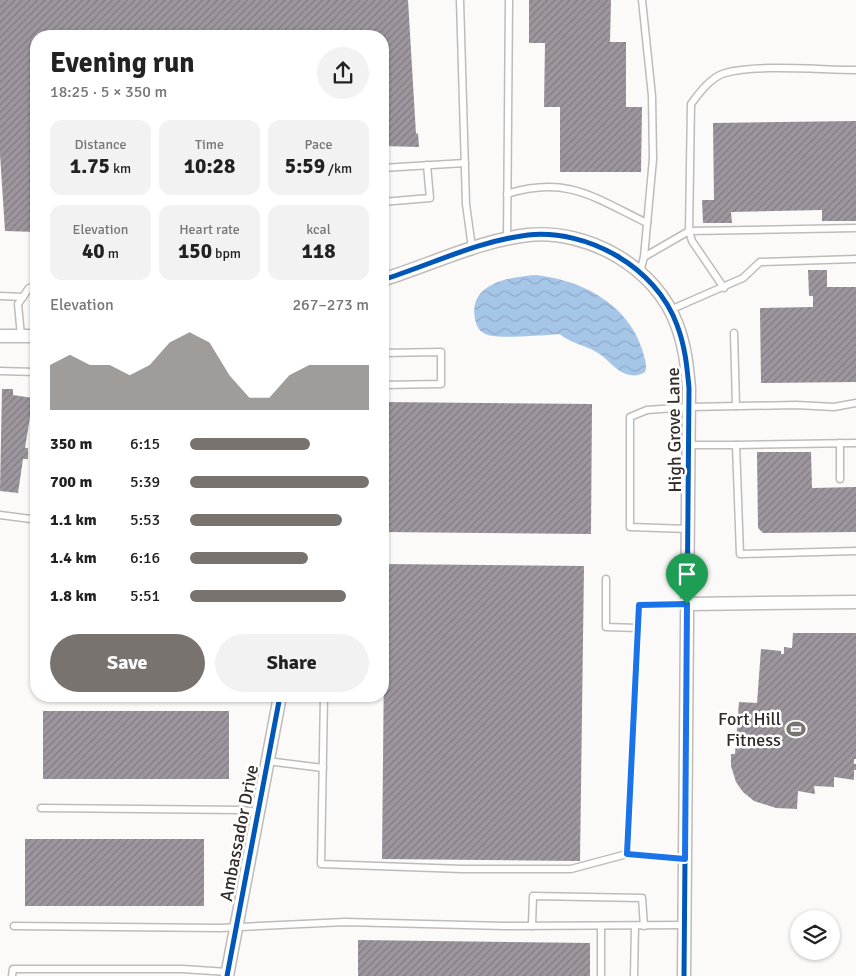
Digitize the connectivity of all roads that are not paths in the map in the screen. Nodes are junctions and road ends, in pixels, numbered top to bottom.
1 (460, 0) edge
2 (508, 0) edge
3 (642, 0) edge
4 (856, 70) edge
5 (465, 163) junction
6 (426, 165) junction
7 (389, 168) edge
8 (507, 194) junction
9 (389, 201) edge
10 (647, 223) junction
11 (856, 228) edge
12 (689, 231) junction
13 (507, 238) junction
14 (472, 250) junction
15 (644, 257) junction
16 (856, 259) edge
17 (639, 273) junction
18 (389, 278) edge
19 (30, 288) edge
20 (724, 288) junction
21 (0, 296) edge
22 (23, 296) junction
23 (670, 310) junction
24 (734, 333) dead end
25 (0, 336) edge
26 (21, 336) junction
27 (30, 336) edge
28 (389, 353) edge
29 (0, 371) edge
30 (30, 372) edge
31 (389, 384) edge
32 (856, 403) edge
33 (736, 406) junction
34 (689, 407) junction
35 (840, 443) junction
36 (856, 443) edge
37 (689, 445) junction
38 (736, 445) junction
39 (840, 478) dead end
40 (0, 515) edge
41 (30, 518) edge
42 (688, 529) junction
43 (856, 551) edge
44 (606, 579) dead end
45 (856, 602) edge
46 (687, 604) junction
47 (638, 628) junction
48 (279, 702) edge
49 (324, 702) edge
50 (267, 761) junction
51 (323, 768) junction
52 (42, 808) dead end
53 (258, 812) junction
54 (627, 854) junction
55 (685, 859) junction
56 (684, 925) junction
57 (14, 926) dead end
58 (532, 926) junction
59 (601, 926) junction
60 (635, 926) junction
61 (644, 926) junction
62 (235, 927) junction
63 (182, 972) edge
64 (228, 974) edge
65 (12, 976) edge
66 (601, 976) edge
67 (634, 976) edge
68 (684, 976) edge

1 - 5 lane
2 - 8 lane
3 - 10 lane
4 - 12 lane
5 - 6 lane
5 - 14 lane
6 - 7 lane
6 - 9 lane
8 - 10 lane
8 - 13 lane
10 - 15 lane
11 - 12 lane
12 - 15 lane
12 - 20 lane
13 - 14 street, High Grove Lane
13 - 17 street, High Grove Lane
14 - 18 street, High Grove Lane
15 - 17 lane
16 - 20 lane
17 - 23 street, High Grove Lane
19 - 22 lane
20 - 23 lane
21 - 22 lane
22 - 26 lane
23 - 34 street, High Grove Lane
24 - 33 lane
25 - 26 street
26 - 27 street
28 - 31 lane
29 - 30 lane
32 - 33 lane
33 - 34 lane
34 - 37 street, High Grove Lane
34 - 42 lane
35 - 36 lane
35 - 38 lane
35 - 39 lane
37 - 38 lane
37 - 42 street, High Grove Lane
38 - 43 lane
40 - 41 lane
42 - 46 street, High Grove Lane
44 - 47 lane
45 - 46 street
46 - 47 lane
46 - 55 street, High Grove Lane
47 - 54 lane
48 - 50 street, Ambassador Drive
49 - 51 lane
50 - 51 lane
50 - 53 street, Ambassador Drive
51 - 54 lane
52 - 53 lane
53 - 62 street, Ambassador Drive
54 - 55 lane
55 - 56 street, High Grove Lane
56 - 61 lane
56 - 68 street, High Grove Lane
57 - 62 lane
58 - 59 lane
58 - 61 lane
58 - 62 lane
59 - 60 lane
59 - 66 lane
60 - 61 lane
60 - 67 lane
62 - 64 street, Ambassador Drive
63 - 64 lane
63 - 65 lane

